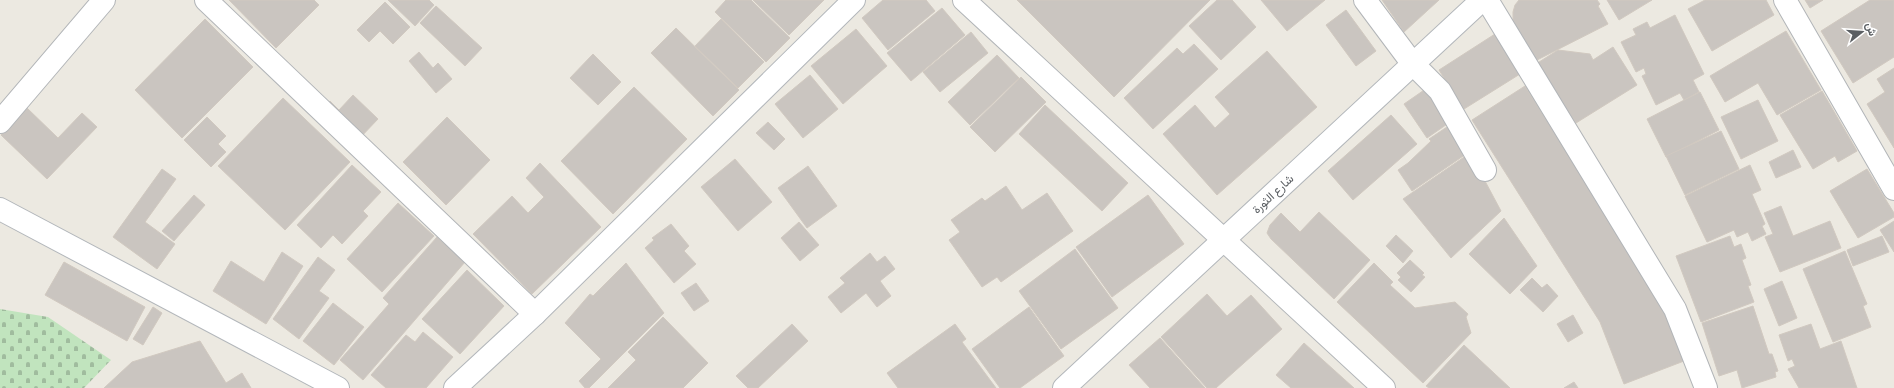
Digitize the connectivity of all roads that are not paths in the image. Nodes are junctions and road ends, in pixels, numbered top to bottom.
1 (104, 0) edge
2 (206, 0) edge
3 (854, 0) edge
4 (964, 0) edge
5 (1365, 0) edge
6 (1482, 0) edge
7 (1487, 0) edge
8 (1785, 0) edge
9 (1412, 63) junction
10 (0, 122) edge
11 (1486, 170) dead end
12 (1894, 189) edge
13 (0, 209) edge
14 (1224, 240) junction
15 (535, 314) junction
16 (338, 388) edge
17 (455, 388) edge
18 (1064, 388) edge
19 (1384, 388) edge
20 (1706, 388) edge

1 - 10 street
2 - 15 street
3 - 15 street
4 - 14 street
5 - 9 street
6 - 9 street, شارع الثورة
7 - 20 street
8 - 12 street
9 - 11 street
9 - 14 street, شارع الثورة
13 - 16 street
14 - 18 street, شارع الثورة
14 - 19 street
15 - 17 street

